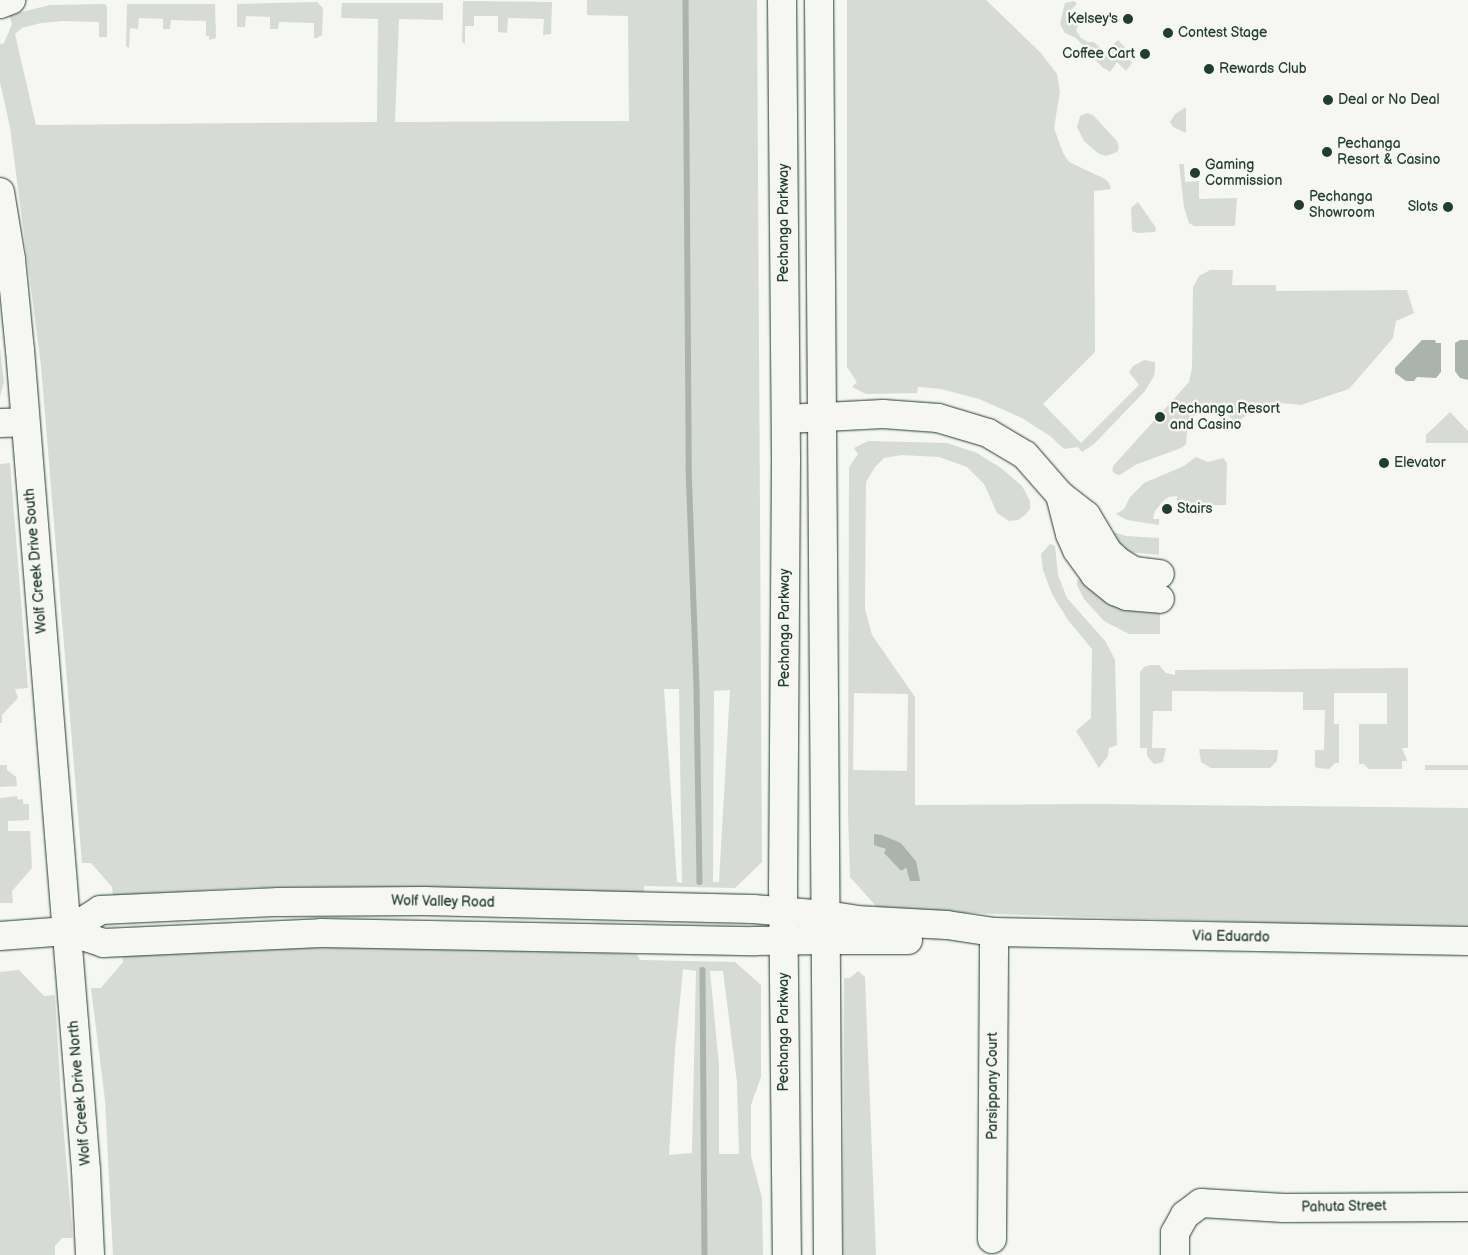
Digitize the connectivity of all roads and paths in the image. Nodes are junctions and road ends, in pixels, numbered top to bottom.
1 (11, 0) edge
2 (782, 0) edge
3 (819, 0) edge
4 (0, 4) edge
5 (0, 192) edge
6 (822, 417) junction
7 (786, 419) junction
8 (13, 423) edge
9 (1160, 586) dead end
10 (424, 901) junction
11 (542, 904) junction
12 (784, 911) junction
13 (826, 928) junction
14 (67, 931) junction
15 (994, 932) junction
16 (321, 933) junction
17 (442, 934) junction
18 (0, 936) edge
19 (785, 940) junction
20 (1468, 941) edge
21 (1468, 1207) edge
22 (992, 1239) dead end
23 (90, 1255) edge
24 (786, 1255) edge
25 (828, 1255) edge
26 (1175, 1255) edge

1 - 4 main road
2 - 7 main road, Pechanga Parkway
3 - 6 main road
5 - 8 main road, Wolf Creek Drive South
6 - 7 main road
6 - 9 main road
6 - 13 main road
7 - 12 main road, Pechanga Parkway
8 - 14 main road, Wolf Creek Drive South
10 - 11 main road, Wolf Valley Road
10 - 14 main road, Wolf Valley Road
10 - 16 main road
11 - 12 main road, Wolf Valley Road
11 - 17 main road
12 - 13 main road, Wolf Valley Road
12 - 19 main road, Pechanga Parkway
13 - 15 main road, Via Eduardo
13 - 19 main road, Wolf Valley Road
13 - 25 main road
14 - 16 main road, Wolf Valley Road
14 - 18 main road, Wolf Valley Road
14 - 23 main road, Wolf Creek Drive North
15 - 20 main road, Via Eduardo
15 - 22 main road, Parsippany Court
16 - 17 main road, Wolf Valley Road
17 - 19 main road, Wolf Valley Road
19 - 24 main road, Pechanga Parkway
21 - 26 main road, Pahuta Street

